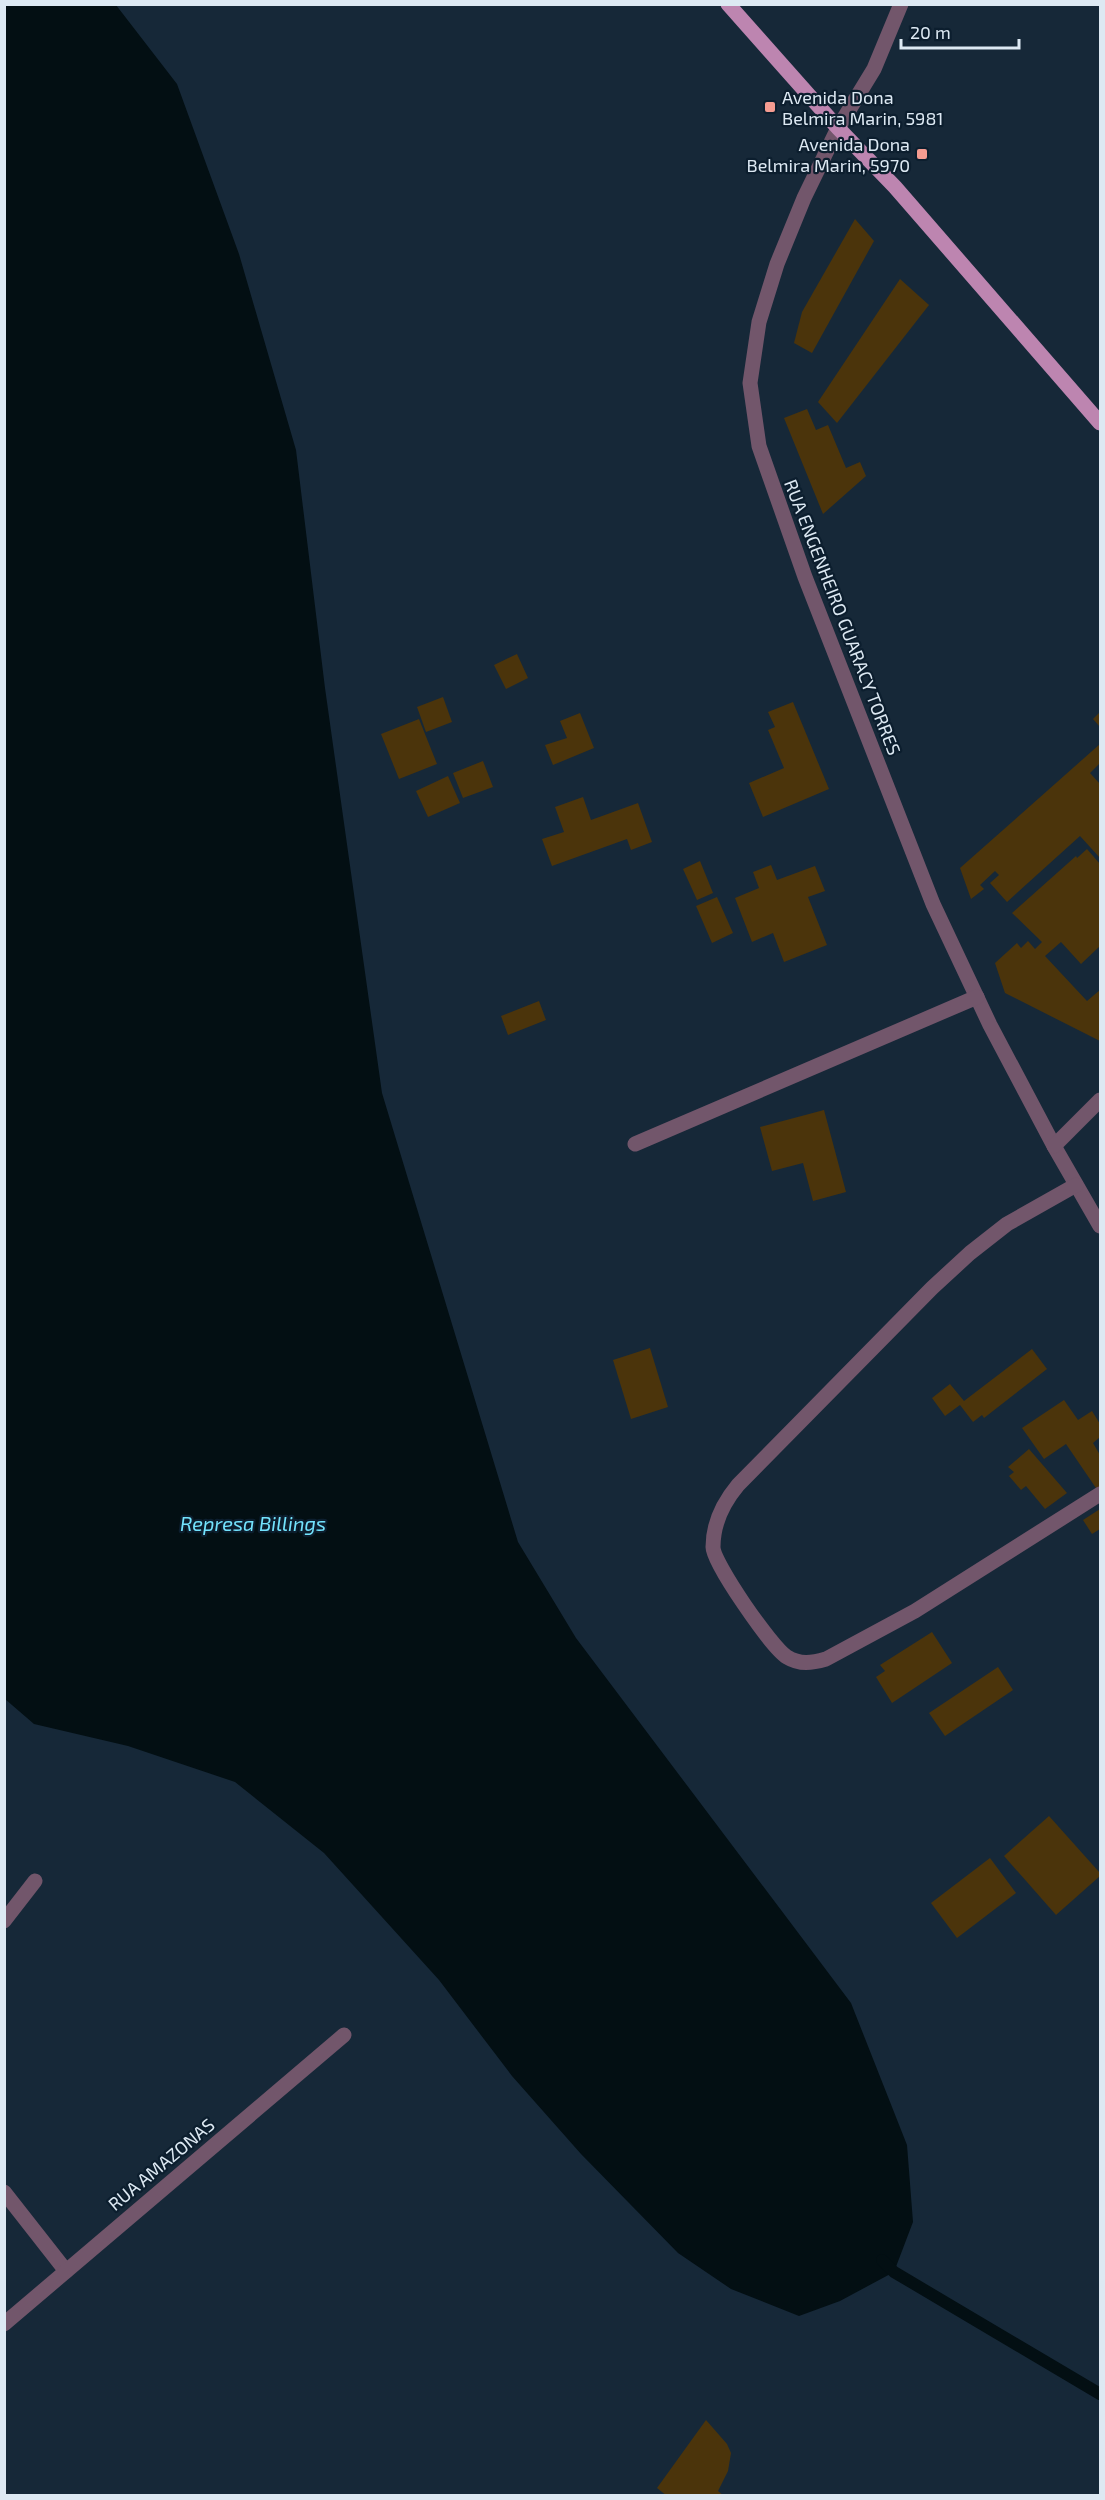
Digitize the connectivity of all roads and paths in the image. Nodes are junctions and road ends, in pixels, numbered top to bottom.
1 (728, 4) edge
2 (901, 4) edge
3 (838, 128) junction
4 (1101, 423) edge
5 (977, 996) junction
6 (1101, 1100) edge
7 (635, 1144) dead end
8 (1054, 1146) junction
9 (1077, 1185) junction
10 (1101, 1226) edge
11 (1101, 1494) edge
12 (35, 1881) dead end
13 (4, 1920) edge
14 (344, 2035) dead end
15 (4, 2192) edge
16 (66, 2271) junction
17 (4, 2324) edge

1 - 3 main road
2 - 3 street, RUA ENGENHEIRO GUARACY TORRES
3 - 4 main road
3 - 5 street, RUA ENGENHEIRO GUARACY TORRES
5 - 7 street
5 - 8 street, RUA ENGENHEIRO GUARACY TORRES
6 - 8 street
8 - 9 street, RUA ENGENHEIRO GUARACY TORRES
9 - 10 street, RUA ENGENHEIRO GUARACY TORRES
9 - 11 street
12 - 13 street
14 - 16 street, RUA AMAZONAS
15 - 16 street
16 - 17 street, RUA AMAZONAS

